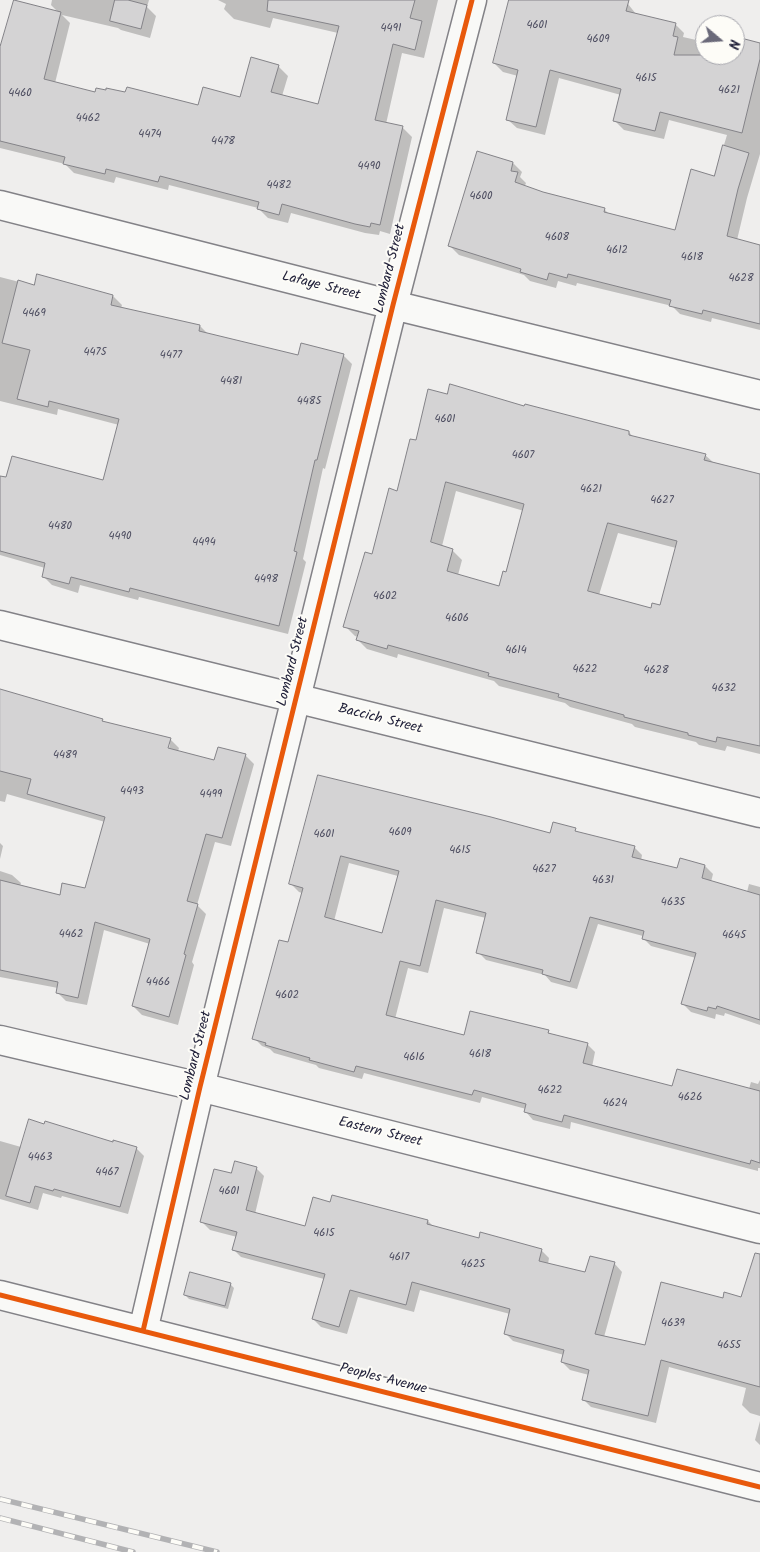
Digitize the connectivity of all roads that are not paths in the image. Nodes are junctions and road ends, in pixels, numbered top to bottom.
1 (472, 0) edge
2 (0, 205) edge
3 (393, 305) junction
4 (760, 395) edge
5 (0, 626) edge
6 (296, 700) junction
7 (760, 812) edge
8 (0, 1040) edge
9 (200, 1087) junction
10 (760, 1229) edge
11 (0, 1295) edge
12 (144, 1331) junction
13 (760, 1487) edge

1 - 3 street, Lombard Street
2 - 3 street, Lafaye Street
3 - 4 street, Lafaye Street
3 - 6 street, Lombard Street
5 - 6 street, Baccich Street
6 - 7 street, Baccich Street
6 - 9 street, Lombard Street
8 - 9 street, Eastern Street
9 - 10 street, Eastern Street
9 - 12 street, Lombard Street
11 - 12 street, Peoples Avenue
12 - 13 street, Peoples Avenue

